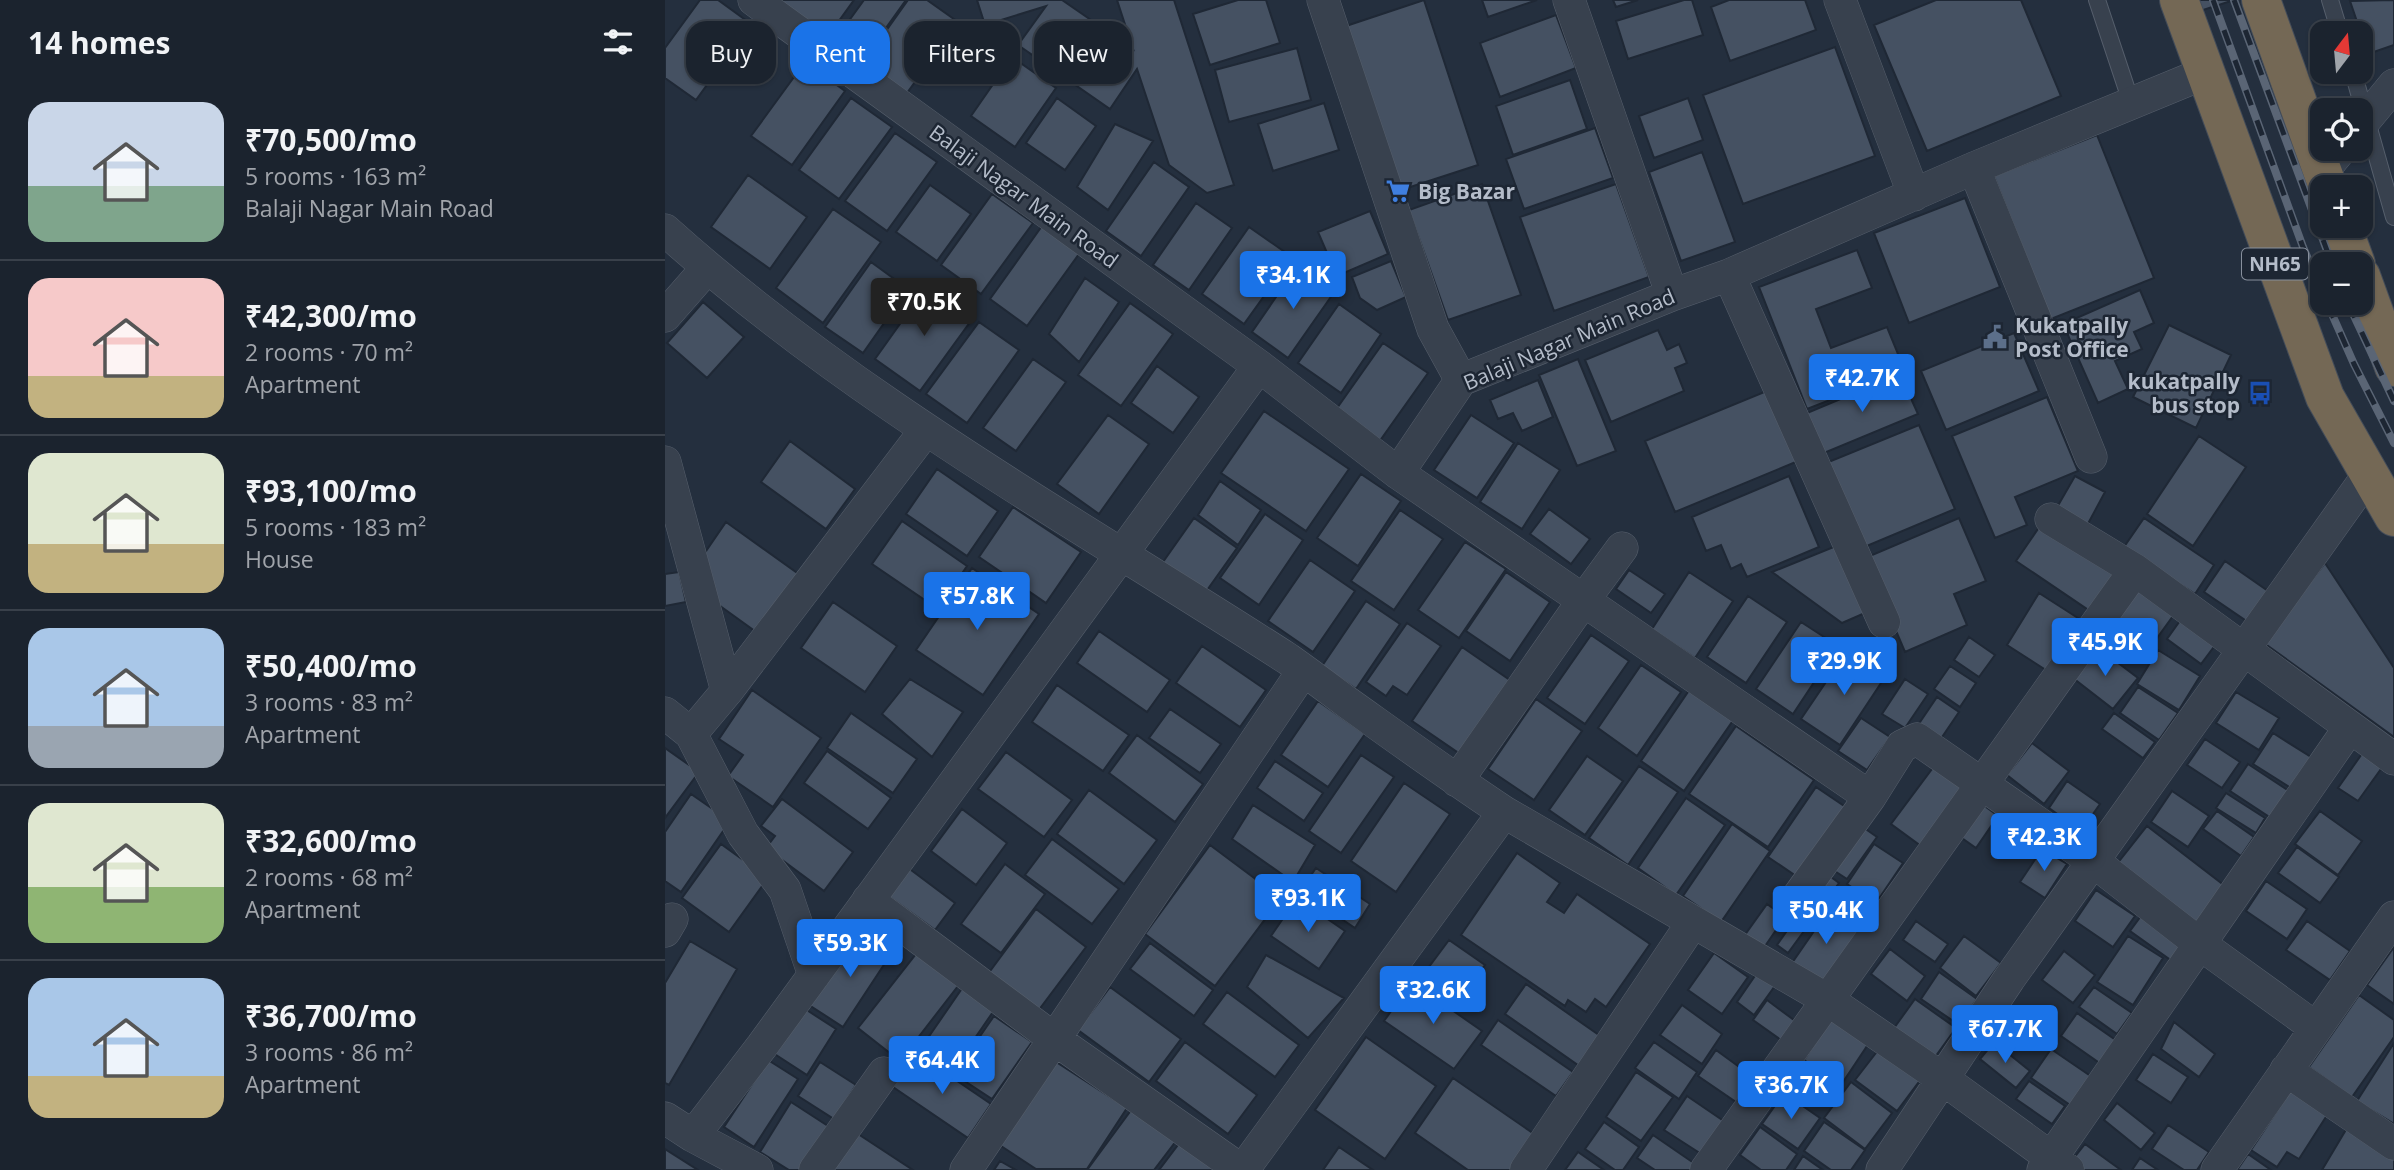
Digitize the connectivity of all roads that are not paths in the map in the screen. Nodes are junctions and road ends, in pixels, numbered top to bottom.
1 (754, 0) edge
2 (1323, 0) edge
3 (1569, 0) edge
4 (1840, 0) edge
5 (2097, 0) edge
6 (2179, 0) edge
7 (2261, 0) edge
8 (2330, 0) edge
9 (2336, 21) edge
10 (2205, 73) junction
11 (2394, 85) edge
12 (2131, 102) junction
13 (2373, 110) edge
14 (2373, 150) edge
15 (1975, 168) junction
16 (2331, 169) edge
17 (1914, 195) junction
18 (2394, 217) edge
19 (665, 230) edge
20 (707, 268) junction
21 (1729, 275) junction
22 (1672, 295) junction
23 (2373, 309) edge
24 (665, 316) edge
25 (1259, 366) junction
26 (2394, 367) edge
27 (1461, 380) junction
28 (925, 431) junction
29 (2091, 457) dead end
30 (665, 462) edge
31 (1398, 473) junction
32 (2369, 474) junction
33 (2394, 517) edge
34 (2051, 519) dead end
35 (1622, 548) dead end
36 (1119, 555) junction
37 (2135, 570) junction
38 (1583, 601) junction
39 (1884, 622) dead end
40 (2243, 649) junction
41 (1303, 671) junction
42 (727, 691) junction
43 (665, 713) edge
44 (2350, 727) junction
45 (691, 734) junction
46 (2394, 759) edge
47 (1457, 781) junction
48 (1981, 784) junction
49 (1870, 797) junction
50 (1504, 812) junction
51 (2093, 861) junction
52 (1797, 898) dead end
53 (868, 900) junction
54 (2394, 917) edge
55 (1693, 922) junction
56 (2200, 944) junction
57 (814, 975) junction
58 (1828, 1000) junction
59 (2316, 1028) junction
60 (1053, 1038) junction
61 (2286, 1070) junction
62 (884, 1073) dead end
63 (1943, 1079) junction
64 (665, 1118) edge
65 (694, 1136) junction
66 (2394, 1144) edge
67 (2054, 1166) edge
68 (751, 1168) edge
69 (815, 1170) edge
70 (966, 1170) edge
71 (1242, 1170) edge
72 (1526, 1170) edge
73 (1706, 1170) edge
74 (1882, 1170) edge
75 (2217, 1170) edge

1 - 25 street, Balaji Nagar Main Road
2 - 27 street
3 - 22 street
4 - 17 street
5 - 12 lane
6 - 10 highway, NH65
7 - 16 highway
8 - 9 lane
10 - 12 street, Balaji Nagar Main Road
10 - 32 highway, NH65
11 - 13 street
12 - 15 street, Balaji Nagar Main Road
14 - 18 lane
15 - 17 street, Balaji Nagar Main Road
15 - 29 street
17 - 21 street, Balaji Nagar Main Road
19 - 20 street
20 - 24 street
20 - 28 street
21 - 22 street, Balaji Nagar Main Road
21 - 39 street
22 - 27 street, Balaji Nagar Main Road
23 - 26 highway
25 - 31 street, Balaji Nagar Main Road
25 - 36 street
27 - 31 street, Balaji Nagar Main Road
28 - 36 street
28 - 42 street
30 - 42 street
31 - 38 street
32 - 33 highway, NH65
32 - 40 street
34 - 37 street
35 - 38 street
36 - 41 street
36 - 53 street
37 - 40 street
37 - 48 street
38 - 47 street
38 - 49 street
40 - 44 street
40 - 51 street
41 - 47 street
41 - 60 street
42 - 45 street
43 - 45 street
44 - 46 street
44 - 56 street
45 - 57 street
47 - 50 street
48 - 49 street
48 - 51 street
48 - 58 street
49 - 52 street
50 - 55 street
50 - 71 street
51 - 56 street
51 - 63 street
53 - 57 street
53 - 60 street
54 - 59 street
55 - 58 street
55 - 72 street
56 - 59 street
56 - 67 street
57 - 65 street
58 - 63 street
58 - 73 street
59 - 61 street
60 - 70 street
60 - 71 street
61 - 66 street
61 - 75 street
62 - 69 street
63 - 67 street
63 - 74 street
64 - 65 street
65 - 68 street

